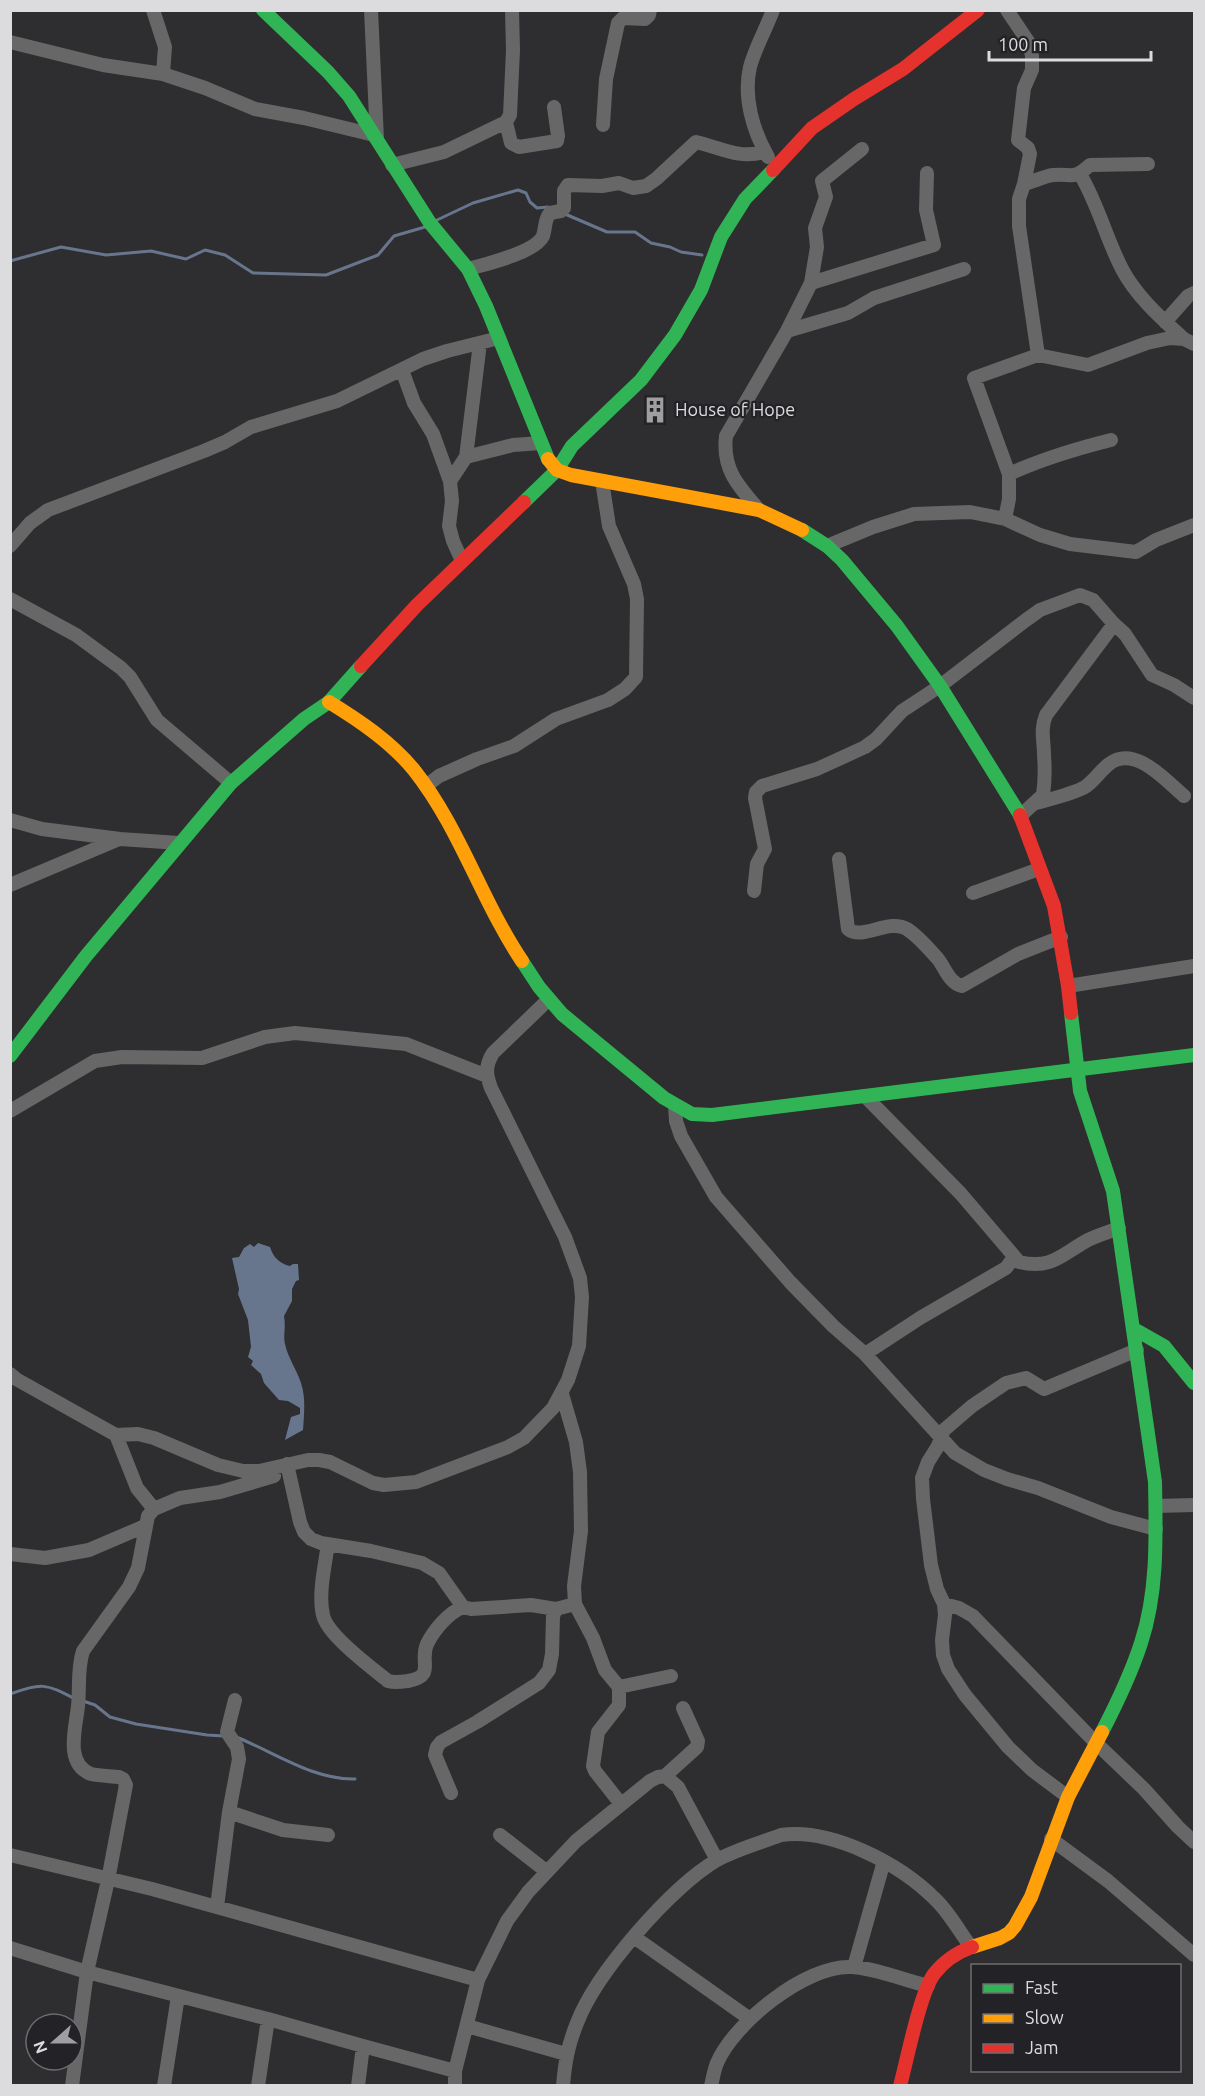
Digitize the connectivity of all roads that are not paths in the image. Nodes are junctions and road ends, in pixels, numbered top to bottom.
1 (153, 10) edge
2 (263, 10) edge
3 (371, 10) edge
4 (512, 10) edge
5 (650, 10) edge
6 (773, 10) edge
7 (978, 10) edge
8 (1007, 10) edge
9 (10, 42) edge
10 (163, 74) junction
11 (554, 107) dead end
12 (506, 122) junction
13 (603, 125) dead end
14 (376, 138) junction
15 (862, 149) dead end
16 (765, 152) junction
17 (1148, 164) dead end
18 (392, 165) junction
19 (774, 166) junction
20 (927, 172) dead end
21 (1080, 174) junction
22 (1024, 184) junction
23 (468, 269) junction
24 (964, 269) dead end
25 (811, 283) junction
26 (1194, 293) edge
27 (1165, 322) junction
28 (787, 331) junction
29 (499, 338) junction
30 (1189, 342) edge
31 (480, 343) junction
32 (1038, 355) junction
33 (402, 370) junction
34 (1111, 440) dead end
35 (541, 443) junction
36 (466, 457) junction
37 (556, 470) junction
38 (1009, 474) junction
39 (450, 481) junction
40 (602, 481) junction
41 (759, 510) junction
42 (1005, 519) junction
43 (1194, 525) edge
44 (10, 546) edge
45 (827, 546) junction
46 (462, 561) junction
47 (10, 599) edge
48 (1114, 624) junction
49 (940, 686) junction
50 (1194, 698) edge
51 (329, 702) junction
52 (231, 783) junction
53 (426, 786) junction
54 (1184, 796) dead end
55 (1034, 804) junction
56 (1020, 816) junction
57 (10, 820) edge
58 (120, 839) junction
59 (180, 843) junction
60 (839, 859) dead end
61 (1039, 869) junction
62 (10, 885) edge
63 (754, 891) dead end
64 (973, 893) dead end
65 (1061, 938) junction
66 (1194, 966) edge
67 (1068, 986) junction
68 (548, 1000) junction
69 (1194, 1055) edge
70 (10, 1056) edge
71 (1076, 1070) junction
72 (487, 1076) junction
73 (865, 1096) junction
74 (675, 1106) junction
75 (10, 1111) edge
76 (1119, 1228) junction
77 (1014, 1257) junction
78 (1134, 1329) junction
79 (1137, 1350) junction
80 (865, 1354) junction
81 (12, 1382) edge
82 (1194, 1383) edge
83 (562, 1394) junction
84 (116, 1435) junction
85 (940, 1438) junction
86 (287, 1464) junction
87 (1194, 1505) edge
88 (1156, 1506) junction
89 (154, 1509) junction
90 (145, 1526) junction
91 (1156, 1529) junction
92 (328, 1544) junction
93 (10, 1554) edge
94 (575, 1604) junction
95 (944, 1604) junction
96 (463, 1607) junction
97 (556, 1609) junction
98 (671, 1676) dead end
99 (619, 1687) junction
100 (235, 1700) dead end
101 (683, 1708) dead end
102 (1096, 1743) junction
103 (665, 1776) junction
104 (451, 1793) dead end
105 (1068, 1797) junction
106 (621, 1804) junction
107 (229, 1812) junction
108 (328, 1834) dead end
109 (500, 1835) dead end
110 (1051, 1839) junction
111 (1194, 1842) edge
112 (10, 1855) edge
113 (717, 1860) junction
114 (884, 1861) junction
115 (546, 1871) junction
116 (108, 1880) junction
117 (217, 1907) junction
118 (634, 1937) junction
119 (971, 1947) junction
120 (10, 1948) edge
121 (1194, 1955) edge
122 (854, 1966) junction
123 (87, 1972) junction
124 (478, 1980) junction
125 (928, 1986) junction
126 (178, 1996) junction
127 (268, 2019) junction
128 (750, 2019) junction
129 (467, 2026) junction
130 (363, 2046) junction
131 (566, 2054) junction
132 (456, 2071) junction
133 (72, 2085) edge
134 (164, 2085) edge
135 (258, 2085) edge
136 (358, 2085) edge
137 (455, 2085) edge
138 (563, 2085) edge
139 (711, 2085) edge
140 (900, 2085) edge

1 - 10 street
2 - 14 street
3 - 14 street
4 - 12 street
5 - 13 street
6 - 16 street
7 - 19 street
8 - 22 street
9 - 10 street
10 - 14 street
11 - 12 street
12 - 18 street
14 - 18 street
15 - 25 street
16 - 19 street
16 - 23 street
17 - 21 street
18 - 23 street
19 - 37 street
20 - 25 street
21 - 22 street
21 - 27 street
22 - 32 street
23 - 29 street
24 - 28 street
25 - 28 street
26 - 27 street
27 - 30 street
28 - 41 street
29 - 31 street
29 - 35 street
30 - 32 street
31 - 33 street
31 - 36 street
32 - 38 street
33 - 39 street
33 - 44 street
34 - 38 street
35 - 36 street
35 - 37 street
36 - 39 street
37 - 40 street
37 - 46 street
38 - 42 street
39 - 46 street
40 - 41 street
40 - 53 street
41 - 45 street
42 - 43 street
42 - 45 street
45 - 49 street
46 - 51 street
47 - 52 street
48 - 49 street
48 - 50 street
48 - 55 street
49 - 56 street
49 - 63 street
51 - 52 street
51 - 53 street
52 - 59 street
53 - 68 street
54 - 55 street
55 - 56 street
56 - 61 street
57 - 58 street
58 - 59 street
58 - 62 street
59 - 70 street
60 - 65 street
61 - 64 street
61 - 65 street
65 - 67 street
66 - 67 street
67 - 71 street
68 - 72 street
68 - 74 street
69 - 71 street
71 - 73 street
71 - 76 street
72 - 75 street
72 - 83 street
73 - 74 street
73 - 77 street
74 - 80 street
76 - 77 street
76 - 78 street
77 - 80 street
78 - 79 street
78 - 82 street
79 - 85 street
79 - 88 street
80 - 85 street
81 - 84 street
83 - 86 street
83 - 94 street
84 - 86 street
84 - 89 street
85 - 91 street
85 - 95 street
86 - 89 street
86 - 92 street
87 - 88 street
88 - 91 street
89 - 90 street
90 - 93 street
90 - 116 street
91 - 102 street
92 - 96 street
92 - 96 street
94 - 97 street
94 - 99 street
95 - 102 street
95 - 105 street
96 - 97 street
97 - 104 street
98 - 99 street
99 - 106 street
100 - 107 street
101 - 103 street
102 - 105 street
102 - 111 street
103 - 106 street
103 - 113 street
105 - 110 street
106 - 115 street
107 - 108 street
107 - 117 street
109 - 115 street
110 - 119 street
110 - 121 street
112 - 116 street
113 - 114 street
113 - 118 street
114 - 119 street
114 - 122 street
115 - 124 street
116 - 117 street
116 - 123 street
117 - 124 street
118 - 128 street
118 - 131 street
119 - 125 street
120 - 123 street
122 - 125 street
122 - 128 street
123 - 126 street
123 - 133 street
124 - 129 street
125 - 140 street
126 - 127 street
126 - 134 street
127 - 130 street
127 - 135 street
128 - 139 street
129 - 131 street
129 - 132 street
130 - 132 street
130 - 136 street
131 - 138 street
132 - 137 street

